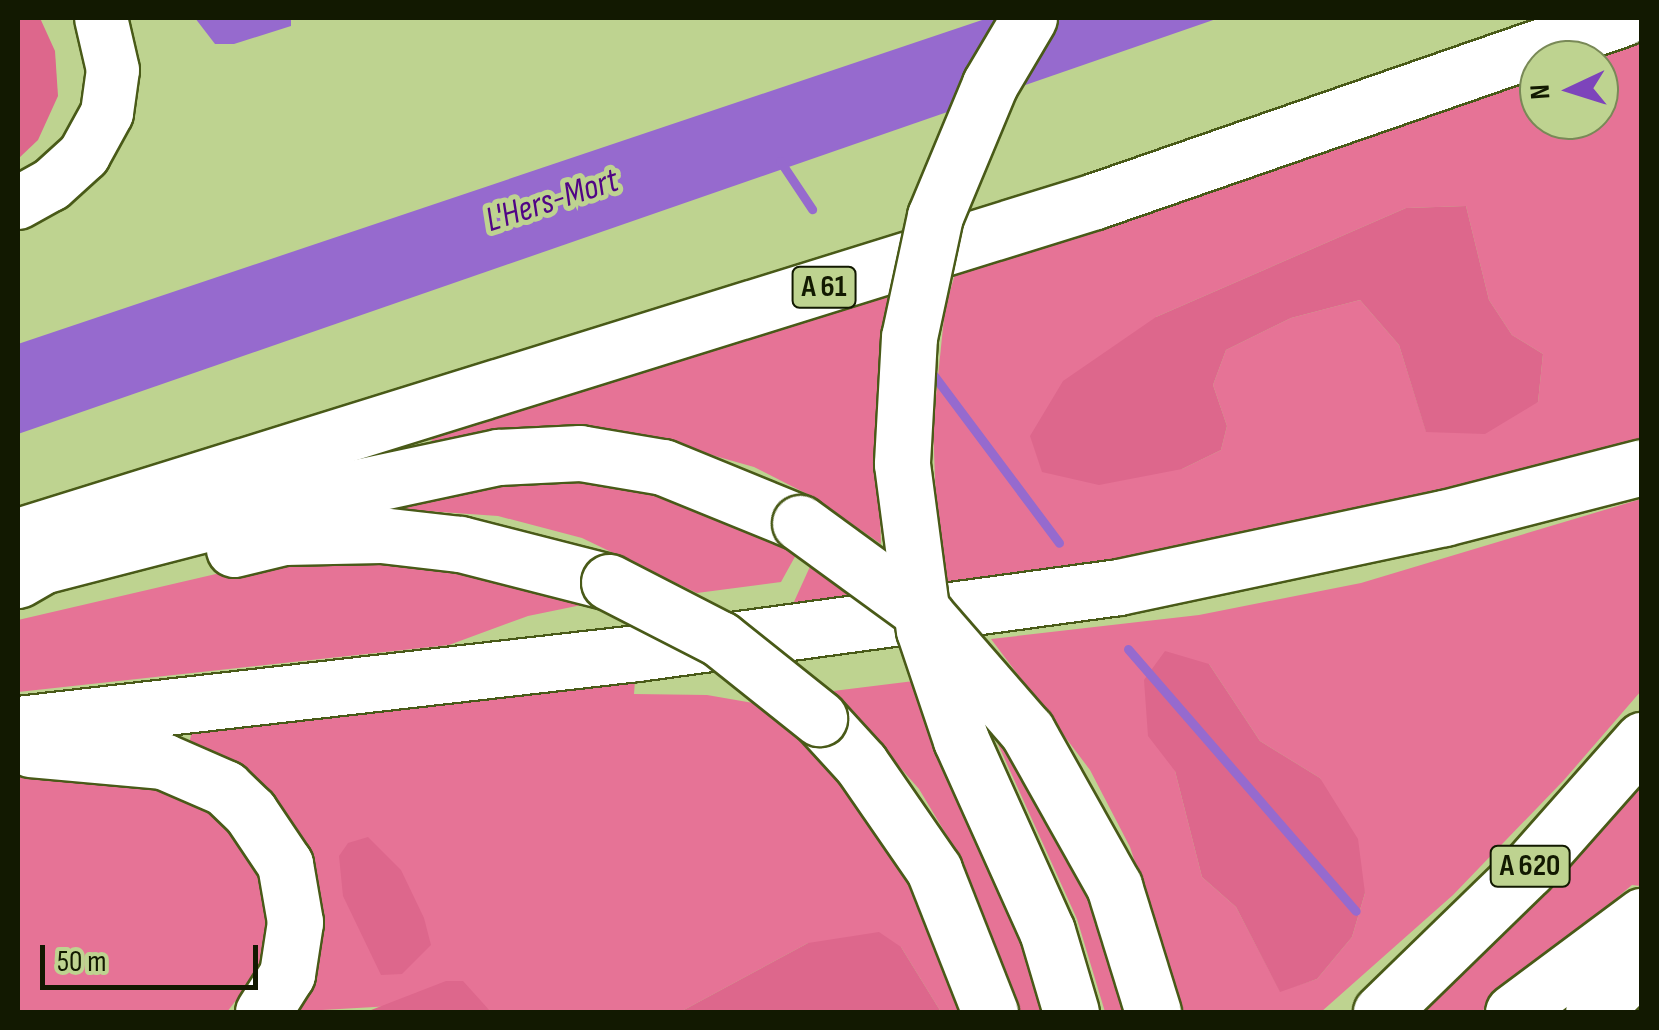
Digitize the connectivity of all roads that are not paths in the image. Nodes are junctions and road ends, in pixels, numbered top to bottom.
1 (62, 18) edge
2 (101, 18) edge
3 (1029, 18) edge
4 (1623, 18) edge
5 (18, 190) edge
6 (18, 203) edge
7 (1642, 467) edge
8 (18, 536) edge
9 (18, 580) edge
10 (18, 600) edge
11 (18, 724) edge
12 (1642, 740) edge
13 (18, 750) edge
14 (1642, 916) edge
15 (1642, 963) edge
16 (1420, 976) junction
17 (263, 1012) edge
18 (990, 1012) edge
19 (1071, 1012) edge
20 (1153, 1012) edge
21 (1367, 1012) edge
22 (1381, 1012) edge
23 (1513, 1012) edge
24 (1593, 1012) edge

1 - 5 main road
2 - 6 main road
3 - 19 highway, bridge
4 - 8 highway, A 61
7 - 11 highway
9 - 20 highway, bridge
10 - 18 highway, bridge
12 - 16 highway, A 620
13 - 17 highway
14 - 23 highway
15 - 24 highway
16 - 21 highway
16 - 22 highway, A 620

